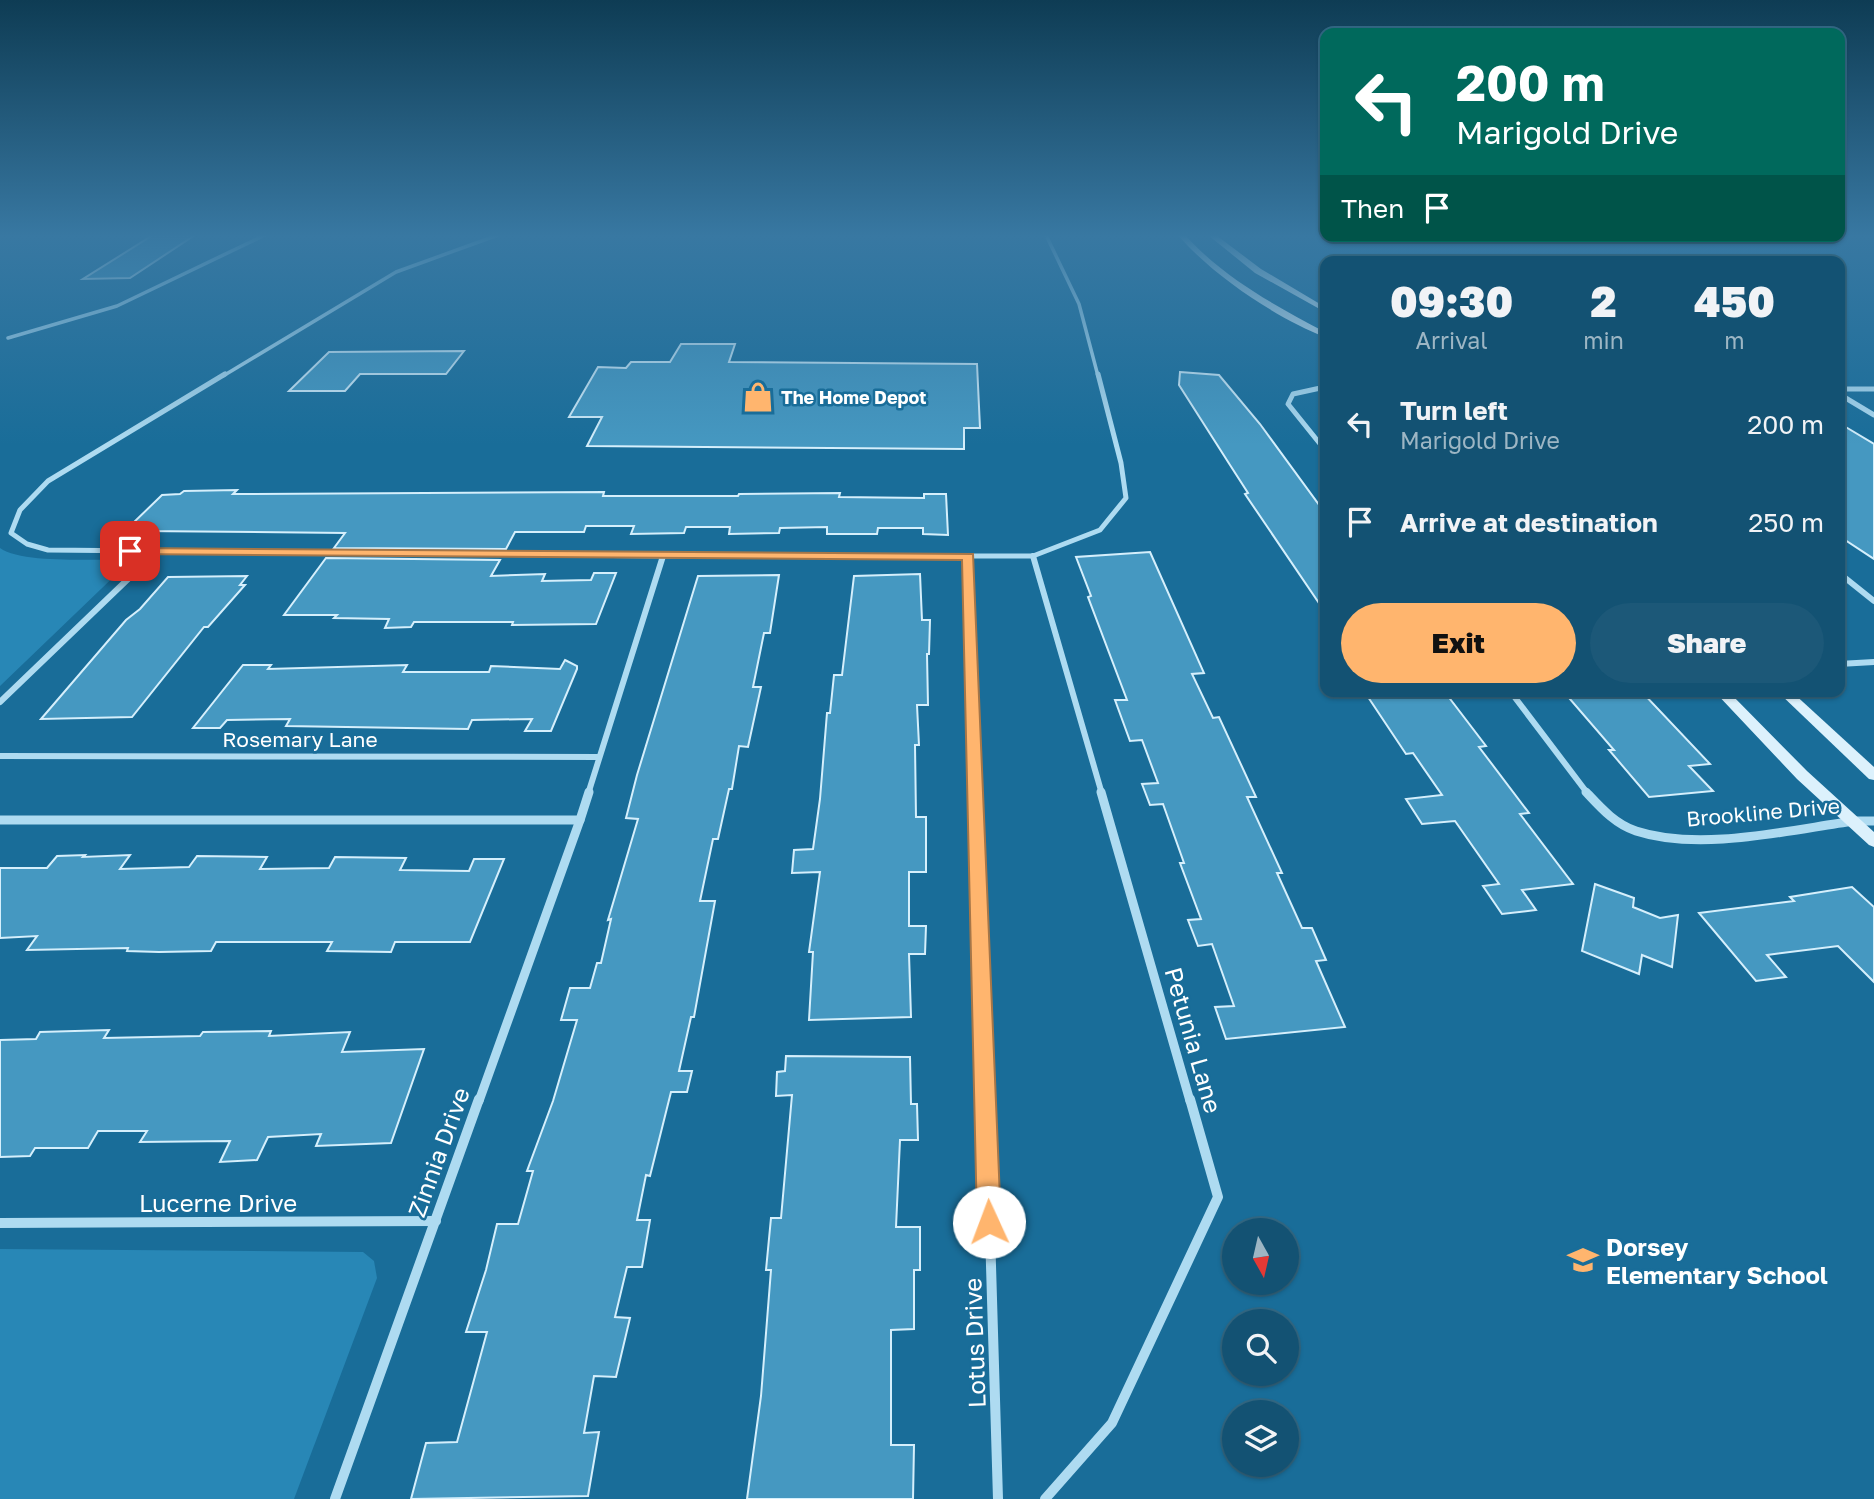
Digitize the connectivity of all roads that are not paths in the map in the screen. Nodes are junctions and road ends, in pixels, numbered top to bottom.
1 (119, 305) edge
2 (341, 305) edge
3 (1079, 305) edge
4 (1273, 305) edge
5 (1320, 332) edge
6 (8, 338) dead end
7 (1320, 388) edge
8 (1874, 389) edge
9 (1845, 391) edge
10 (1845, 396) edge
11 (1874, 415) edge
12 (1320, 444) edge
13 (157, 552) junction
14 (663, 556) junction
15 (969, 556) junction
16 (1034, 556) junction
17 (1845, 578) edge
18 (1874, 601) edge
19 (1874, 662) edge
20 (1845, 664) edge
21 (1515, 697) edge
22 (1726, 697) edge
23 (1790, 697) edge
24 (0, 702) edge
25 (0, 756) edge
26 (600, 757) junction
27 (1874, 775) edge
28 (0, 820) edge
29 (580, 820) junction
30 (1854, 821) junction
31 (1874, 821) edge
32 (1874, 841) edge
33 (436, 1221) junction
34 (0, 1223) edge
35 (335, 1499) edge
36 (998, 1499) edge
37 (1045, 1499) edge

1 - 6 street
2 - 13 street
3 - 16 street
4 - 5 street
7 - 12 street
8 - 9 street
10 - 11 street
13 - 14 street
13 - 24 street
14 - 15 street
14 - 26 street, Zinnia Drive
15 - 16 street
15 - 36 street, Lotus Drive
16 - 37 street, Petunia Lane
17 - 18 street
19 - 20 street
21 - 30 street, Brookline Drive
22 - 30 street
23 - 27 street
25 - 26 street, Rosemary Lane
26 - 29 street, Zinnia Drive
28 - 29 street
29 - 33 street, Zinnia Drive
30 - 31 street, Brookline Drive
30 - 32 street
33 - 34 street, Lucerne Drive
33 - 35 street, Zinnia Drive

